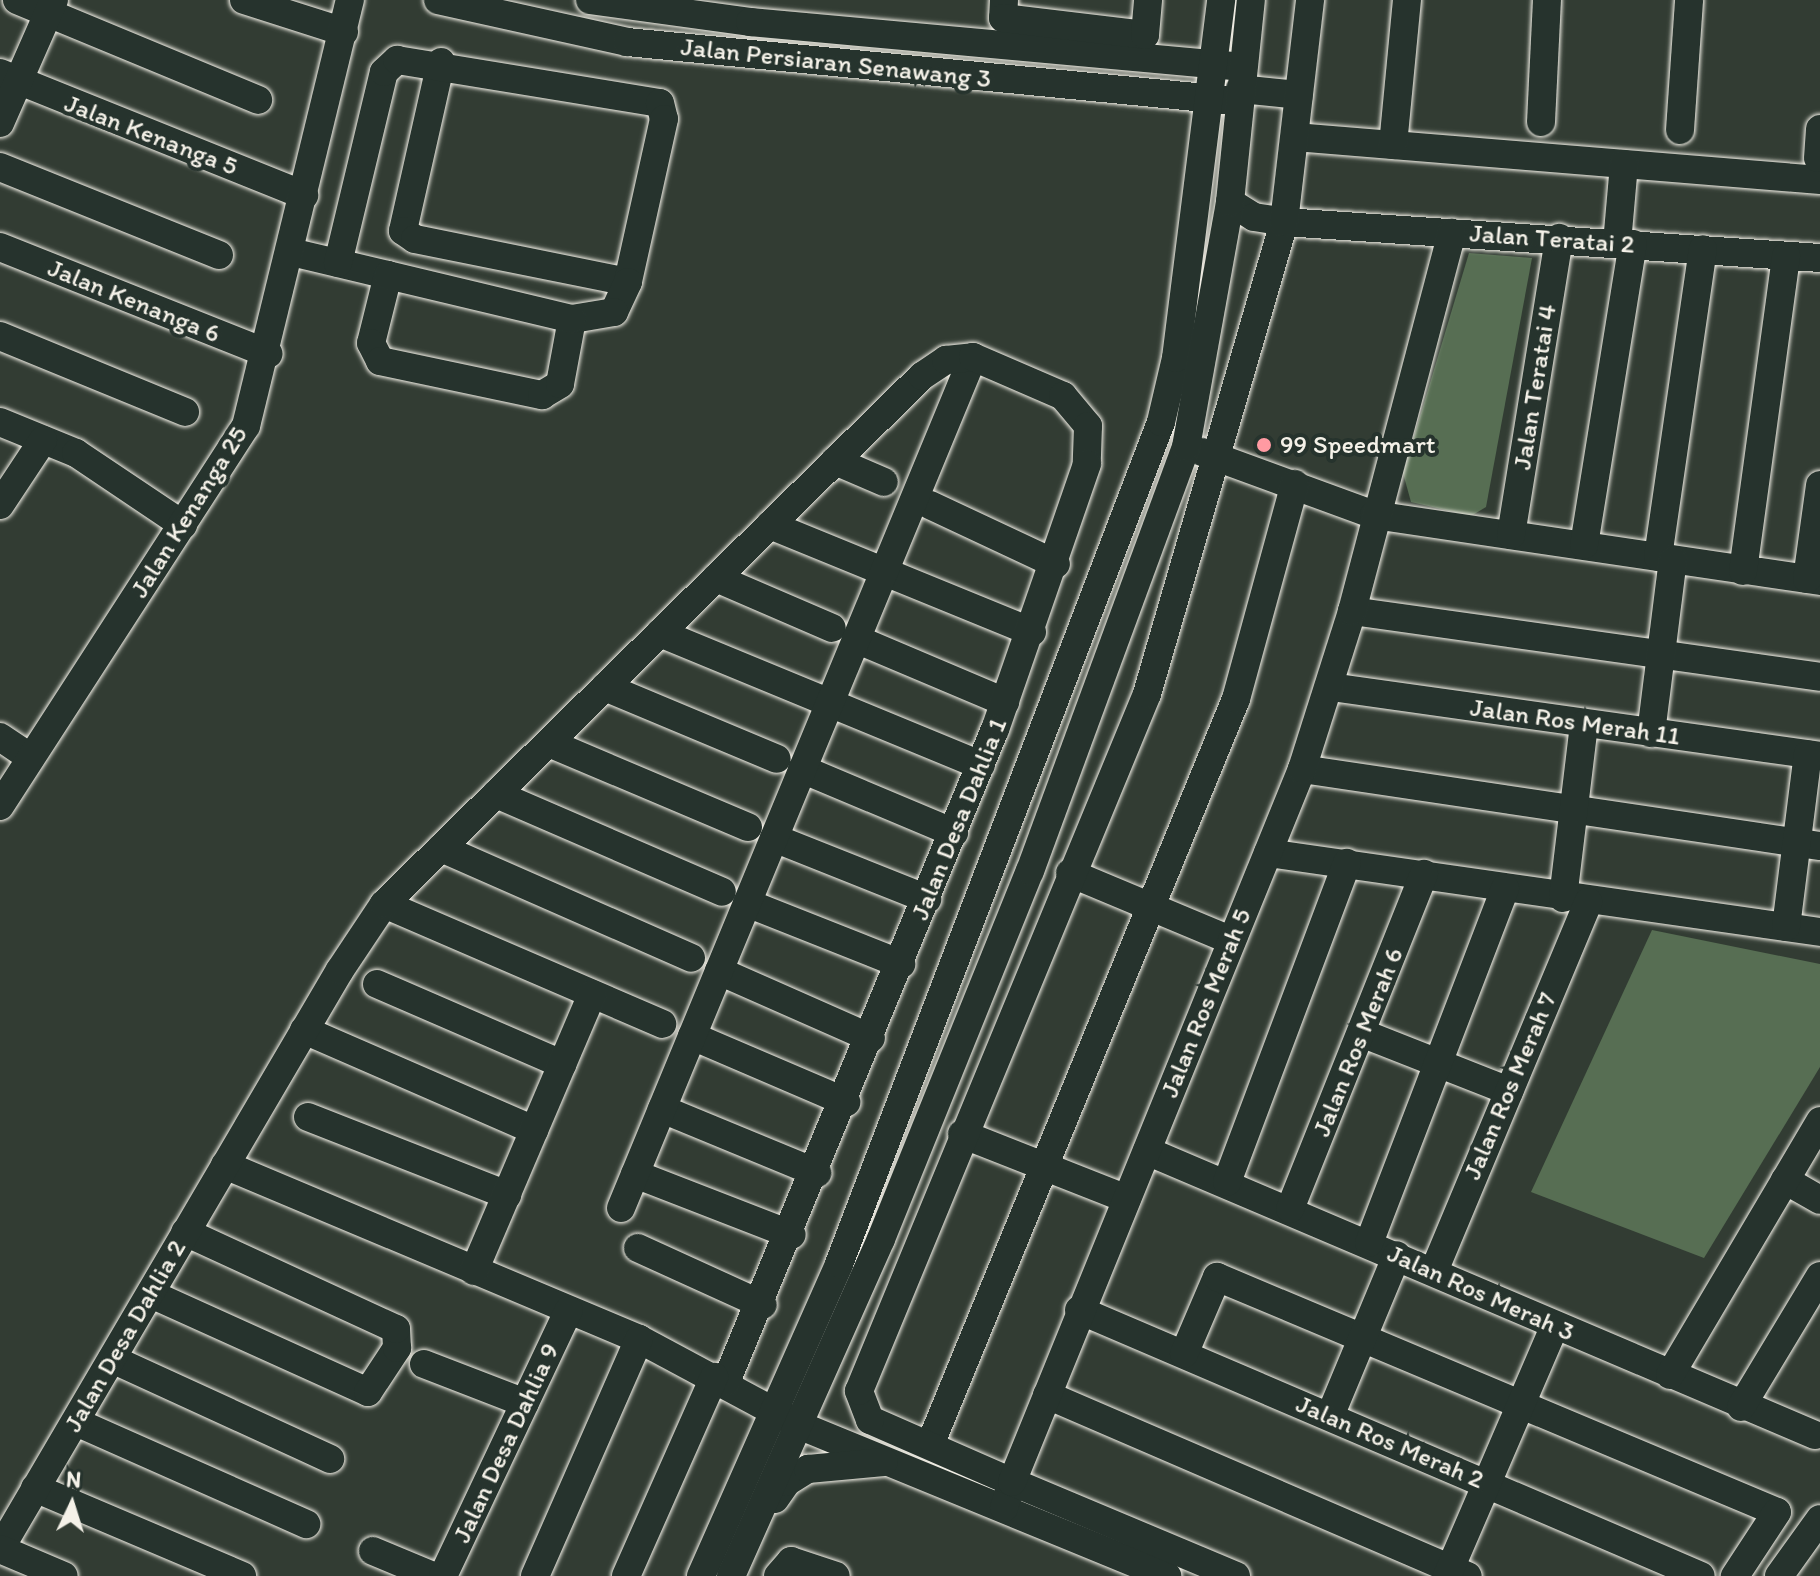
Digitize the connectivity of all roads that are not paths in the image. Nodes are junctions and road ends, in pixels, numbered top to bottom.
1 (17, 0) edge
2 (244, 0) edge
3 (350, 0) edge
4 (438, 0) edge
5 (590, 0) edge
6 (1004, 0) edge
7 (1148, 0) edge
8 (1221, 0) edge
9 (1251, 0) edge
10 (1310, 0) edge
11 (1407, 0) edge
12 (1547, 0) edge
13 (1689, 0) edge
14 (50, 7) edge
15 (719, 8) edge
16 (344, 32) junction
17 (718, 52) junction
18 (441, 62) junction
19 (1211, 64) junction
20 (9, 78) edge
21 (1240, 86) junction
22 (1299, 95) junction
23 (1206, 98) junction
24 (258, 100) dead end
25 (1541, 122) dead end
26 (0, 123) edge
27 (1820, 129) edge
28 (1680, 130) dead end
29 (1295, 137) junction
30 (1393, 145) junction
31 (1624, 164) junction
32 (0, 167) edge
33 (1819, 169) edge
34 (304, 195) junction
35 (1230, 202) junction
36 (1284, 222) junction
37 (1452, 233) junction
38 (1559, 238) junction
39 (1625, 243) junction
40 (0, 247) edge
41 (1703, 249) junction
42 (291, 252) junction
43 (219, 255) dead end
44 (1786, 256) junction
45 (1820, 258) edge
46 (338, 263) junction
47 (388, 275) junction
48 (628, 282) junction
49 (572, 319) junction
50 (0, 336) edge
51 (269, 354) junction
52 (973, 357) junction
53 (185, 412) dead end
54 (0, 422) edge
55 (43, 440) junction
56 (1186, 447) junction
57 (1218, 456) junction
58 (835, 461) junction
59 (884, 482) dead end
60 (1295, 484) junction
61 (1820, 485) edge
62 (0, 505) edge
63 (930, 505) dead end
64 (1374, 515) junction
65 (183, 525) junction
66 (770, 525) junction
67 (1511, 535) junction
68 (1584, 545) junction
69 (1665, 559) junction
70 (1056, 564) junction
71 (1743, 571) junction
72 (884, 572) junction
73 (716, 578) junction
74 (1813, 580) edge
75 (1352, 611) junction
76 (1032, 632) junction
77 (660, 633) junction
78 (844, 634) junction
79 (1661, 655) junction
80 (1820, 677) edge
81 (605, 687) junction
82 (1331, 687) junction
83 (1005, 702) junction
84 (829, 705) junction
85 (1584, 724) junction
86 (1651, 733) junction
87 (0, 737) edge
88 (549, 743) junction
89 (1814, 755) edge
90 (31, 758) junction
91 (790, 764) junction
92 (981, 765) junction
93 (1302, 769) junction
94 (496, 794) junction
95 (0, 806) edge
96 (1574, 810) junction
97 (748, 827) dead end
98 (954, 833) junction
99 (774, 838) junction
100 (1809, 845) edge
101 (441, 848) junction
102 (1268, 853) junction
103 (1347, 863) junction
104 (1070, 873) junction
105 (1424, 874) junction
106 (1505, 888) junction
107 (734, 898) junction
108 (927, 899) junction
109 (1575, 900) junction
110 (384, 904) junction
111 (1153, 907) junction
112 (1786, 927) junction
113 (1820, 932) edge
114 (1230, 940) junction
115 (691, 958) dead end
116 (901, 964) junction
117 (719, 971) junction
118 (377, 984) dead end
119 (592, 994) junction
120 (662, 1024) dead end
121 (304, 1030) junction
122 (1364, 1034) junction
123 (692, 1036) junction
124 (871, 1038) junction
125 (562, 1064) junction
126 (1441, 1066) junction
127 (1509, 1091) junction
128 (846, 1102) junction
129 (662, 1109) junction
130 (308, 1117) dead end
131 (1820, 1121) edge
132 (534, 1130) junction
133 (962, 1134) junction
134 (1147, 1151) junction
135 (225, 1165) junction
136 (1047, 1168) junction
137 (817, 1173) junction
138 (635, 1174) junction
139 (1785, 1180) junction
140 (1227, 1182) junction
141 (507, 1195) junction
142 (1127, 1199) junction
143 (1820, 1200) edge
144 (621, 1208) dead end
145 (1290, 1209) junction
146 (185, 1232) junction
147 (792, 1235) junction
148 (1369, 1243) junction
149 (638, 1248) dead end
150 (1397, 1255) junction
151 (474, 1271) junction
152 (1434, 1271) junction
153 (1820, 1276) edge
154 (151, 1294) junction
155 (763, 1305) junction
156 (569, 1310) junction
157 (1079, 1310) junction
158 (1555, 1325) junction
159 (1363, 1338) junction
160 (639, 1339) junction
161 (1184, 1354) junction
162 (112, 1359) junction
163 (826, 1360) junction
164 (424, 1364) dead end
165 (1670, 1375) junction
166 (720, 1380) junction
167 (1047, 1395) junction
168 (525, 1403) junction
169 (1521, 1404) junction
170 (1741, 1407) junction
171 (776, 1412) junction
172 (1330, 1416) junction
173 (76, 1422) junction
174 (801, 1426) junction
175 (1815, 1435) dead end
176 (930, 1445) junction
177 (330, 1459) dead end
178 (885, 1462) junction
179 (1487, 1484) junction
180 (35, 1488) junction
181 (1008, 1495) junction
182 (1820, 1519) edge
183 (306, 1524) dead end
184 (747, 1541) junction
185 (0, 1549) edge
186 (373, 1551) dead end
187 (1455, 1574) edge
188 (64, 1576) edge
189 (242, 1576) edge
190 (433, 1576) edge
191 (443, 1576) edge
192 (535, 1576) edge
193 (626, 1576) edge
194 (701, 1576) edge
195 (731, 1576) edge
196 (778, 1576) edge
197 (836, 1576) edge
198 (1167, 1576) edge
199 (1236, 1576) edge
200 (1701, 1576) edge
201 (1735, 1576) edge
202 (1779, 1576) edge

1 - 14 street
2 - 16 street
3 - 16 street, Jalan Kenanga 25
4 - 17 street, Jalan Persiaran Senawang 3
5 - 15 street, Jalan Persiaran Senawang 3
6 - 7 street
8 - 19 street
9 - 21 street
10 - 22 street
11 - 30 street
12 - 25 street
13 - 28 street
14 - 20 street
14 - 24 street
15 - 17 street
15 - 19 street, Jalan Persiaran Senawang 3
16 - 34 street, Jalan Kenanga 25
17 - 23 street, Jalan Persiaran Senawang 3
18 - 46 street
18 - 48 street
18 - 48 street
19 - 21 street, Jalan Persiaran Senawang 3
19 - 23 street
20 - 26 street
20 - 34 street, Jalan Kenanga 5
21 - 22 street
21 - 23 street, Jalan Persiaran Senawang 3
21 - 35 street
22 - 29 street
23 - 171 street
27 - 33 street
29 - 30 street
29 - 36 street
30 - 31 street
31 - 33 street
31 - 39 street
32 - 43 street
34 - 42 street, Jalan Kenanga 25
35 - 36 street, Jalan Teratai 2
35 - 56 street
36 - 37 street, Jalan Teratai 2
36 - 57 street
37 - 38 street, Jalan Teratai 2
37 - 64 street, Jalan Ros Merah 5
38 - 39 street, Jalan Teratai 2
38 - 67 street, Jalan Teratai 4
39 - 41 street, Jalan Teratai 2
39 - 68 street
40 - 51 street, Jalan Kenanga 6
41 - 44 street, Jalan Teratai 2
41 - 69 street
42 - 46 street
42 - 51 street, Jalan Kenanga 25
44 - 45 street, Jalan Teratai 2
44 - 71 street
46 - 47 street
47 - 49 street
47 - 49 street
48 - 49 street
50 - 53 street
51 - 65 street, Jalan Kenanga 25
52 - 58 street, Jalan Desa Dahlia 2
52 - 70 street, Jalan Desa Dahlia 1
52 - 72 street
54 - 55 street
55 - 62 street
55 - 65 street
56 - 57 street
56 - 163 street
57 - 60 street
57 - 104 street
58 - 59 street
58 - 66 street, Jalan Desa Dahlia 2
60 - 64 street
60 - 111 street
61 - 74 street
63 - 70 street
64 - 67 street
64 - 75 street, Jalan Ros Merah 5
65 - 90 street, Jalan Kenanga 25
66 - 72 street
66 - 73 street, Jalan Desa Dahlia 2
67 - 68 street
68 - 69 street
69 - 71 street
69 - 79 street
70 - 76 street, Jalan Desa Dahlia 1
71 - 74 street
72 - 76 street
72 - 78 street
73 - 77 street, Jalan Desa Dahlia 2
73 - 78 street
75 - 79 street
75 - 82 street, Jalan Ros Merah 5
76 - 83 street, Jalan Desa Dahlia 1
77 - 81 street, Jalan Desa Dahlia 2
77 - 84 street
78 - 83 street
78 - 84 street
79 - 80 street
79 - 86 street
81 - 88 street, Jalan Desa Dahlia 2
81 - 91 street
82 - 85 street, Jalan Ros Merah 11
82 - 93 street, Jalan Ros Merah 5
83 - 92 street, Jalan Desa Dahlia 1
84 - 91 street
84 - 92 street
85 - 86 street, Jalan Ros Merah 11
85 - 96 street, Jalan Ros Merah 7
86 - 89 street, Jalan Ros Merah 11
87 - 90 street
88 - 94 street, Jalan Desa Dahlia 2
88 - 97 street
89 - 100 street
90 - 95 street, Jalan Kenanga 25
91 - 98 street
91 - 99 street
92 - 98 street, Jalan Desa Dahlia 1
93 - 96 street
93 - 102 street, Jalan Ros Merah 5
94 - 101 street, Jalan Desa Dahlia 2
94 - 107 street
96 - 100 street
96 - 109 street, Jalan Ros Merah 7
98 - 108 street, Jalan Desa Dahlia 1
99 - 107 street
99 - 108 street
100 - 112 street
101 - 110 street, Jalan Desa Dahlia 2
101 - 115 street
102 - 103 street
102 - 114 street, Jalan Ros Merah 5
103 - 105 street
103 - 140 street
104 - 111 street
104 - 133 street
105 - 106 street
105 - 122 street, Jalan Ros Merah 6
106 - 109 street
106 - 126 street
107 - 116 street
107 - 117 street
108 - 116 street, Jalan Desa Dahlia 1
109 - 112 street
109 - 127 street, Jalan Ros Merah 7
110 - 119 street
110 - 121 street, Jalan Desa Dahlia 2
111 - 114 street
111 - 136 street
112 - 113 street
114 - 134 street, Jalan Ros Merah 5
116 - 124 street, Jalan Desa Dahlia 1
117 - 123 street
117 - 124 street
118 - 125 street
119 - 120 street
119 - 125 street
121 - 132 street
121 - 135 street, Jalan Desa Dahlia 2
122 - 126 street
122 - 145 street, Jalan Ros Merah 6
123 - 128 street
123 - 129 street
124 - 128 street, Jalan Desa Dahlia 1
125 - 132 street
126 - 127 street
126 - 148 street
127 - 152 street, Jalan Ros Merah 7
128 - 137 street, Jalan Desa Dahlia 1
129 - 137 street
129 - 138 street
130 - 141 street
131 - 139 street
132 - 141 street
133 - 136 street
133 - 176 street
134 - 140 street, Jalan Ros Merah 3
134 - 142 street, Jalan Ros Merah 5
135 - 146 street, Jalan Desa Dahlia 2
135 - 151 street
136 - 142 street
136 - 176 street
137 - 147 street, Jalan Desa Dahlia 1
138 - 144 street
138 - 147 street
139 - 143 street
139 - 165 street
140 - 145 street, Jalan Ros Merah 3
141 - 151 street
142 - 157 street, Jalan Ros Merah 5
145 - 148 street, Jalan Ros Merah 3
146 - 154 street, Jalan Desa Dahlia 2
146 - 154 street
147 - 155 street, Jalan Desa Dahlia 1
148 - 150 street, Jalan Ros Merah 3
149 - 155 street
150 - 152 street, Jalan Ros Merah 3
150 - 159 street
151 - 156 street
152 - 158 street, Jalan Ros Merah 3
153 - 170 street
154 - 162 street, Jalan Desa Dahlia 2
155 - 166 street, Jalan Desa Dahlia 1
156 - 160 street
156 - 168 street, Jalan Desa Dahlia 9
157 - 161 street, Jalan Ros Merah 2
157 - 167 street, Jalan Ros Merah 5
158 - 165 street, Jalan Ros Merah 3
158 - 169 street
159 - 161 street
159 - 169 street
159 - 172 street
160 - 166 street
160 - 192 street
161 - 172 street, Jalan Ros Merah 2
162 - 173 street, Jalan Desa Dahlia 2
162 - 177 street
163 - 174 street
163 - 178 street
164 - 168 street
165 - 170 street, Jalan Ros Merah 3
166 - 171 street
166 - 193 street, Jalan Desa Dahlia 1
167 - 181 street, Jalan Ros Merah 5
167 - 187 street
168 - 191 street, Jalan Desa Dahlia 9
169 - 179 street
169 - 201 street
170 - 175 street, Jalan Ros Merah 3
171 - 174 street
171 - 194 street
172 - 179 street, Jalan Ros Merah 2
173 - 180 street, Jalan Desa Dahlia 2
173 - 183 street
174 - 178 street
174 - 184 street
176 - 181 street
178 - 181 street
178 - 184 street
179 - 187 street
179 - 200 street, Jalan Ros Merah 2
180 - 185 street, Jalan Desa Dahlia 2
180 - 189 street
181 - 198 street
181 - 199 street
182 - 202 street
184 - 195 street
185 - 188 street
186 - 190 street
196 - 197 street

